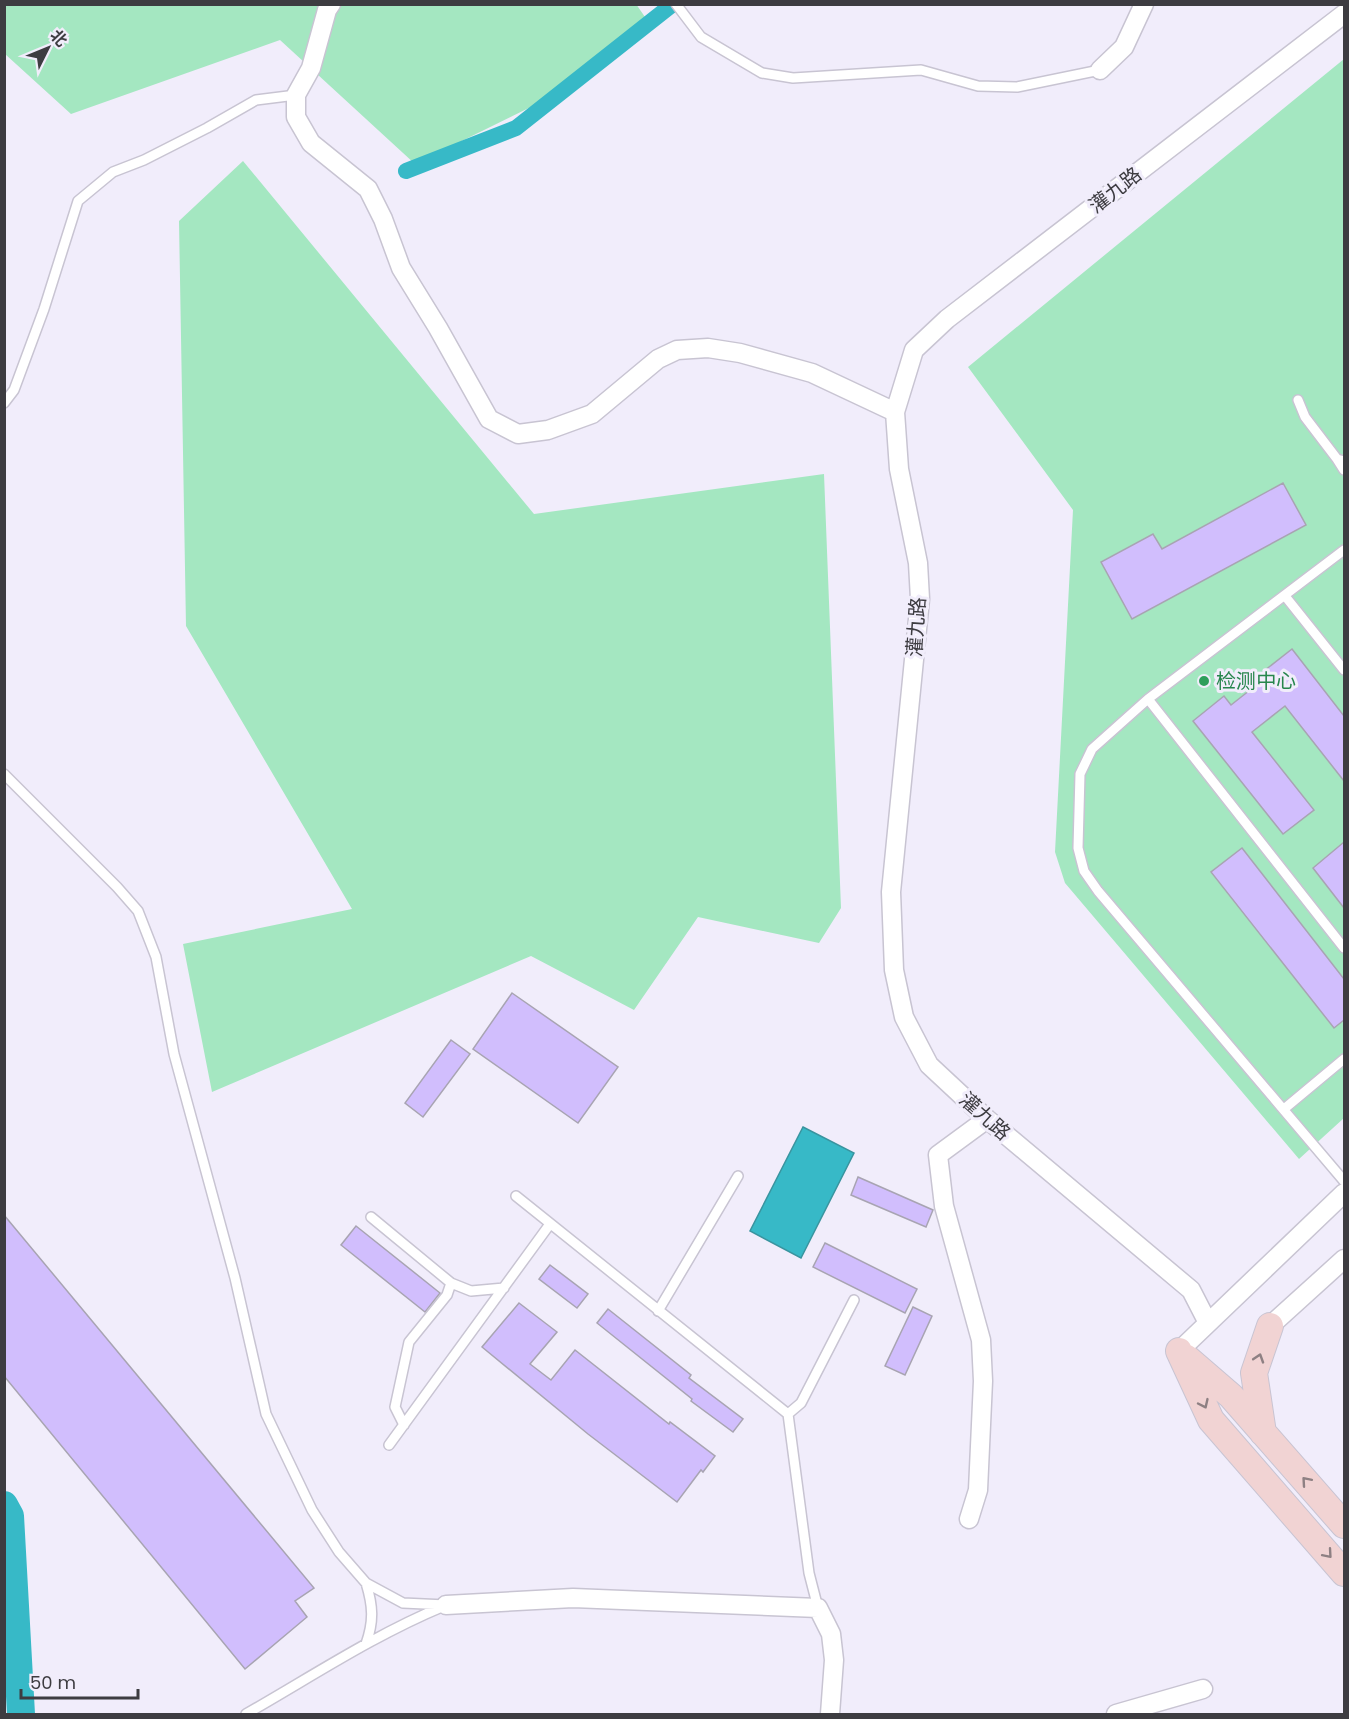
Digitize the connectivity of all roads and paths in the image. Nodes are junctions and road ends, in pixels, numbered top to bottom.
1 (331, 4) edge
2 (1144, 4) edge
3 (679, 8) edge
4 (1344, 14) edge
5 (1100, 70) joint
6 (296, 95) junction
7 (1298, 400) dead end
8 (4, 403) edge
9 (895, 412) junction
10 (1341, 460) edge
11 (1344, 470) edge
12 (1344, 550) edge
13 (1285, 596) junction
14 (1344, 670) edge
15 (1148, 699) junction
16 (4, 774) edge
17 (1344, 948) edge
18 (1344, 1059) edge
19 (1284, 1109) junction
20 (987, 1119) junction
21 (738, 1176) dead end
22 (1344, 1181) edge
23 (1344, 1193) edge
24 (516, 1196) dead end
25 (371, 1217) dead end
26 (550, 1224) junction
27 (1344, 1259) edge
28 (451, 1283) junction
29 (504, 1288) junction
30 (854, 1300) dead end
31 (658, 1311) junction
32 (1208, 1323) junction
33 (1270, 1326) joint
34 (1179, 1351) junction
35 (788, 1414) junction
36 (404, 1425) junction
37 (1263, 1433) junction
38 (389, 1445) dead end
39 (969, 1519) dead end
40 (1344, 1526) edge
41 (1344, 1573) edge
42 (366, 1583) junction
43 (446, 1605) junction
44 (818, 1608) junction
45 (366, 1644) junction
46 (1203, 1689) dead end
47 (246, 1714) edge
48 (830, 1714) edge
49 (1116, 1714) edge

1 - 6 street
2 - 5 street
3 - 5 lane
4 - 9 street, 灌九路
6 - 8 lane
6 - 9 street
7 - 10 lane
9 - 20 street, 灌九路
10 - 11 lane
12 - 13 lane
13 - 14 lane
13 - 15 lane
15 - 17 lane
15 - 19 lane
16 - 42 lane
18 - 19 lane
19 - 22 lane
20 - 32 street, 灌九路
20 - 39 street
21 - 31 lane
23 - 32 street
24 - 26 lane
25 - 28 lane
26 - 29 lane
26 - 31 lane
27 - 33 street
28 - 29 lane
28 - 36 lane
29 - 36 lane
30 - 35 lane
31 - 35 lane
32 - 34 street
37 -> 33 street
34 - 37 street
34 -> 41 street
35 - 44 lane
36 - 38 lane
40 -> 37 street
42 - 43 lane
42 - 45 lane
43 - 44 street
43 - 45 lane
44 - 48 street
45 - 47 lane
46 - 49 street

